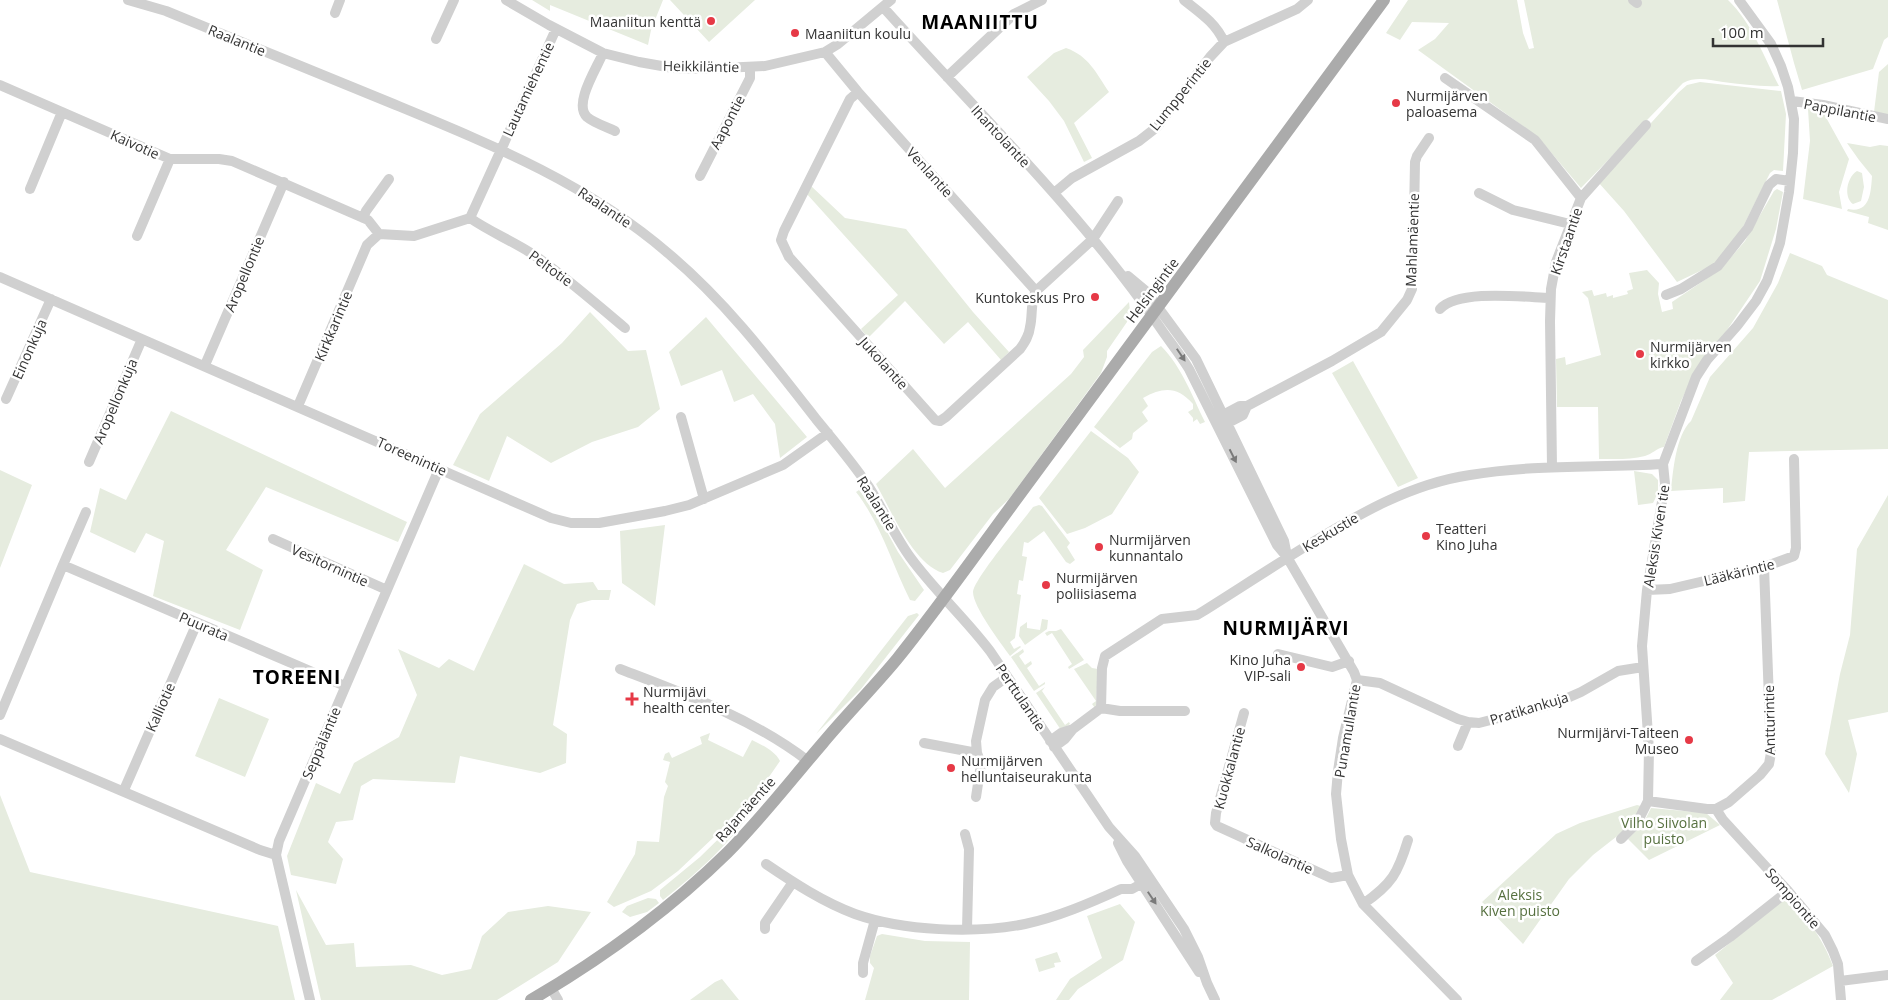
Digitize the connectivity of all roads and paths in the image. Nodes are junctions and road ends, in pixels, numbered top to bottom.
1 (128, 0) edge
2 (340, 0) edge
3 (454, 0) edge
4 (506, 0) edge
5 (1042, 0) edge
6 (1184, 0) edge
7 (1308, 0) edge
8 (1384, 0) edge
9 (1739, 0) edge
10 (887, 4) edge
11 (335, 13) dead end
12 (556, 29) junction
13 (436, 39) dead end
14 (1224, 42) junction
15 (825, 52) junction
16 (603, 53) junction
17 (750, 67) junction
18 (947, 77) junction
19 (1445, 78) dead end
20 (0, 85) edge
21 (858, 92) junction
22 (1792, 101) junction
23 (62, 112) junction
24 (1888, 119) edge
25 (1646, 125) dead end
26 (615, 131) dead end
27 (1429, 138) dead end
28 (500, 148) junction
29 (170, 159) junction
30 (700, 176) dead end
31 (389, 179) dead end
32 (1790, 181) junction
33 (284, 182) junction
34 (30, 189) dead end
35 (1479, 193) dead end
36 (1054, 194) junction
37 (1581, 198) junction
38 (1118, 201) dead end
39 (363, 218) junction
40 (470, 218) junction
41 (1570, 224) junction
42 (379, 234) junction
43 (137, 236) dead end
44 (1093, 239) junction
45 (0, 277) edge
46 (1036, 291) junction
47 (1666, 295) dead end
48 (1550, 298) junction
49 (51, 299) junction
50 (1440, 309) dead end
51 (1155, 312) junction
52 (625, 328) dead end
53 (142, 339) junction
54 (205, 365) junction
55 (6, 399) dead end
56 (298, 406) junction
57 (681, 417) dead end
58 (1223, 422) junction
59 (828, 433) junction
60 (1794, 459) dead end
61 (89, 462) dead end
62 (1663, 464) junction
63 (1552, 467) junction
64 (439, 469) junction
65 (704, 499) junction
66 (86, 512) dead end
67 (273, 539) dead end
68 (1288, 557) junction
69 (63, 565) junction
70 (1764, 567) junction
71 (387, 590) junction
72 (1647, 590) junction
73 (944, 597) junction
74 (197, 623) junction
75 (1278, 654) dead end
76 (1349, 661) junction
77 (1643, 666) junction
78 (620, 669) dead end
79 (1007, 677) junction
80 (1357, 680) junction
81 (345, 686) junction
82 (1101, 708) junction
83 (1185, 712) dead end
84 (1244, 712) dead end
85 (0, 715) edge
86 (1468, 722) junction
87 (0, 739) edge
88 (924, 743) dead end
89 (1052, 744) junction
90 (1458, 746) dead end
91 (977, 753) junction
92 (808, 761) junction
93 (124, 790) junction
94 (976, 797) dead end
95 (1648, 800) junction
96 (1716, 809) junction
97 (1215, 823) joint
98 (964, 834) dead end
99 (1621, 839) dead end
100 (1408, 840) dead end
101 (276, 855) junction
102 (766, 864) dead end
103 (1348, 875) junction
104 (1143, 877) junction
105 (793, 882) junction
106 (1788, 891) junction
107 (1363, 904) junction
108 (875, 920) junction
109 (765, 929) dead end
110 (967, 929) junction
111 (1696, 961) dead end
112 (863, 973) dead end
113 (1888, 976) edge
114 (1840, 980) junction
115 (551, 988) junction
116 (310, 1000) edge
117 (530, 1000) edge
118 (558, 1000) edge
119 (1215, 1000) edge
120 (1457, 1000) edge
121 (1841, 1000) edge

1 - 28 street, Raalantie
2 - 11 street
3 - 13 street
4 - 12 street, Heikkiläntie
5 - 18 street
6 - 14 street
7 - 14 street, Lumpperintie
8 - 51 main road, Helsingintie
9 - 22 street, Aleksis Kiven tie
10 - 15 street, Heikkiläntie
10 - 18 street, Ihantolantie
12 - 16 street, Heikkiläntie
12 - 28 street, Lautamiehentie
14 - 36 street, Lumpperintie
15 - 17 street, Heikkiläntie
15 - 21 street, Venlantie
16 - 17 street, Heikkiläntie
16 - 26 street
17 - 30 street, Aapontie
18 - 36 street, Ihantolantie
19 - 37 street, Kirstaantie
20 - 23 street, Kaivotie
21 - 46 street, Venlantie
21 - 46 street, Jukolantie
22 - 24 street, Pappilantie
22 - 32 street, Aleksis Kiven tie
23 - 29 street, Kaivotie
23 - 34 street
25 - 37 street
27 - 58 street, Mahlamäentie
28 - 40 street
28 - 59 street, Raalantie
29 - 33 street, Kaivotie
29 - 43 street
31 - 39 street
32 - 47 street
32 - 62 street, Aleksis Kiven tie
33 - 39 street, Kaivotie
33 - 54 street, Aropellontie
35 - 41 street
36 - 44 street, Ihantolantie
37 - 41 street, Kirstaantie
38 - 44 street
39 - 42 street, Kaivotie
40 - 42 street
40 - 52 street, Peltotie
41 - 48 street, Kirstaantie
42 - 56 street, Kirkkarintie
44 - 46 street
44 - 51 street, Ihantolantie
45 - 49 street, Toreenintie
48 - 50 street
48 - 63 street, Kirstaantie
49 - 53 street, Toreenintie
49 - 55 street, Einonkuja
51 - 58 street, Punamullantie
51 - 73 main road, Helsingintie
53 - 54 street, Toreenintie
53 - 61 street, Aropellonkuja
54 - 56 street, Toreenintie
56 - 64 street, Toreenintie
57 - 65 street
58 - 68 street, Punamullantie
59 - 65 street, Toreenintie
59 - 73 street, Raalantie
60 - 70 street, Lääkärintie
62 - 63 street, Keskustie
62 - 72 street, Aleksis Kiven tie
63 - 68 street, Keskustie
64 - 65 street, Toreenintie
64 - 71 street, Seppäläntie
66 - 69 street
67 - 71 street, Vesitornintie
68 - 76 street, Punamullantie
68 - 82 street, Keskustie
69 - 74 street, Puurata
69 - 85 street
70 - 72 street, Lääkärintie
70 - 96 street, Antturintie
71 - 81 street, Seppäläntie
72 - 77 street, Aleksis Kiven tie
73 - 79 street, Perttulantie
73 - 92 main road, Rajamäentie
74 - 81 street, Puurata
74 - 93 street, Kalliotie
75 - 76 street
76 - 80 street, Punamullantie
77 - 86 street, Pratikankuja
77 - 95 street, Aleksis Kiven tie
78 - 92 street
79 - 89 street, Perttulantie
79 - 91 street
80 - 86 street, Pratikankuja
80 - 103 street, Punamullantie
81 - 101 street, Seppäläntie
82 - 83 street
82 - 89 street
84 - 97 street, Kuokkalantie
86 - 90 street
87 - 93 street
88 - 91 street
89 - 104 street, Perttulantie
91 - 94 street
92 - 115 main road, Rajamäentie
93 - 101 street
95 - 96 street
95 - 99 street, Aleksis Kiven tie
96 - 106 street, Sompiontie
97 - 103 street, Salkolantie
98 - 110 street
100 - 107 street
101 - 116 street, Seppäläntie
102 - 105 street
103 - 107 street, Punamullantie
104 - 110 street
104 - 119 street, Perttulantie
105 - 108 street
105 - 109 street
106 - 111 street
106 - 114 street, Sompiontie
107 - 120 street, Punamullantie
108 - 110 street
108 - 112 street
113 - 114 street
114 - 121 street, Sompiontie
115 - 117 main road, Rajamäentie
115 - 118 street

